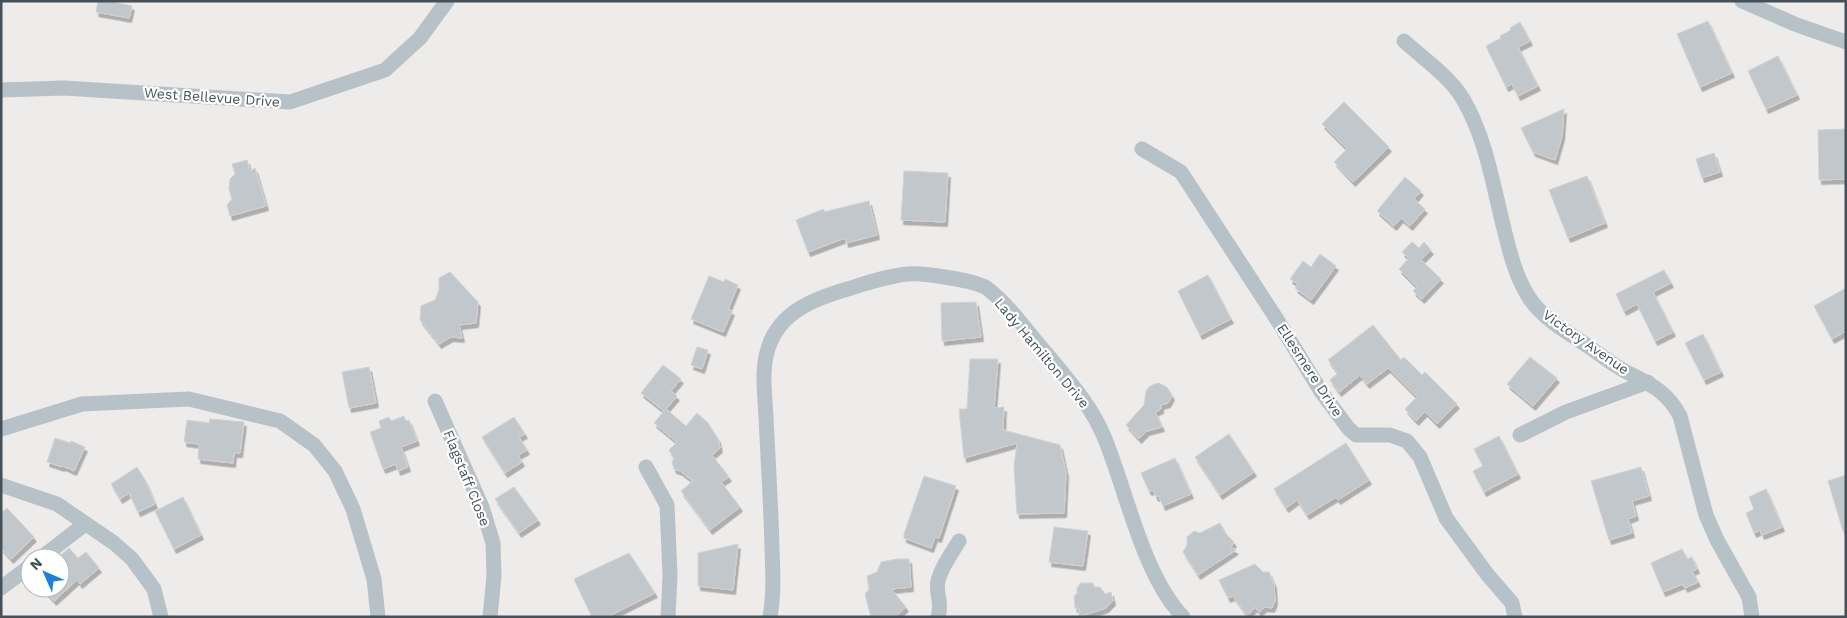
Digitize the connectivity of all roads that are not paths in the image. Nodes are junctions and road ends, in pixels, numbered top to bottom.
1 (447, 1) edge
2 (1742, 1) edge
3 (1404, 41) dead end
4 (1846, 42) edge
5 (1, 90) edge
6 (1142, 149) dead end
7 (1648, 382) junction
8 (435, 401) dead end
9 (1, 429) edge
10 (1520, 434) dead end
11 (646, 468) dead end
12 (1, 485) edge
13 (85, 524) junction
14 (959, 541) dead end
15 (54, 548) edge
16 (20, 574) edge
17 (1, 588) edge
18 (161, 617) edge
19 (378, 617) edge
20 (490, 617) edge
21 (668, 617) edge
22 (770, 617) edge
23 (938, 617) edge
24 (1183, 617) edge
25 (1515, 617) edge
26 (1752, 617) edge

1 - 5 street, West Bellevue Drive
2 - 4 street
3 - 7 street, Victory Avenue
6 - 25 street, Ellesmere Drive
7 - 10 street
7 - 26 street, Victory Avenue
8 - 20 street, Flagstaff Close
9 - 19 street
11 - 21 street
12 - 13 street
13 - 15 street
13 - 18 street
14 - 23 street
16 - 17 street
22 - 24 street, Lady Hamilton Drive

